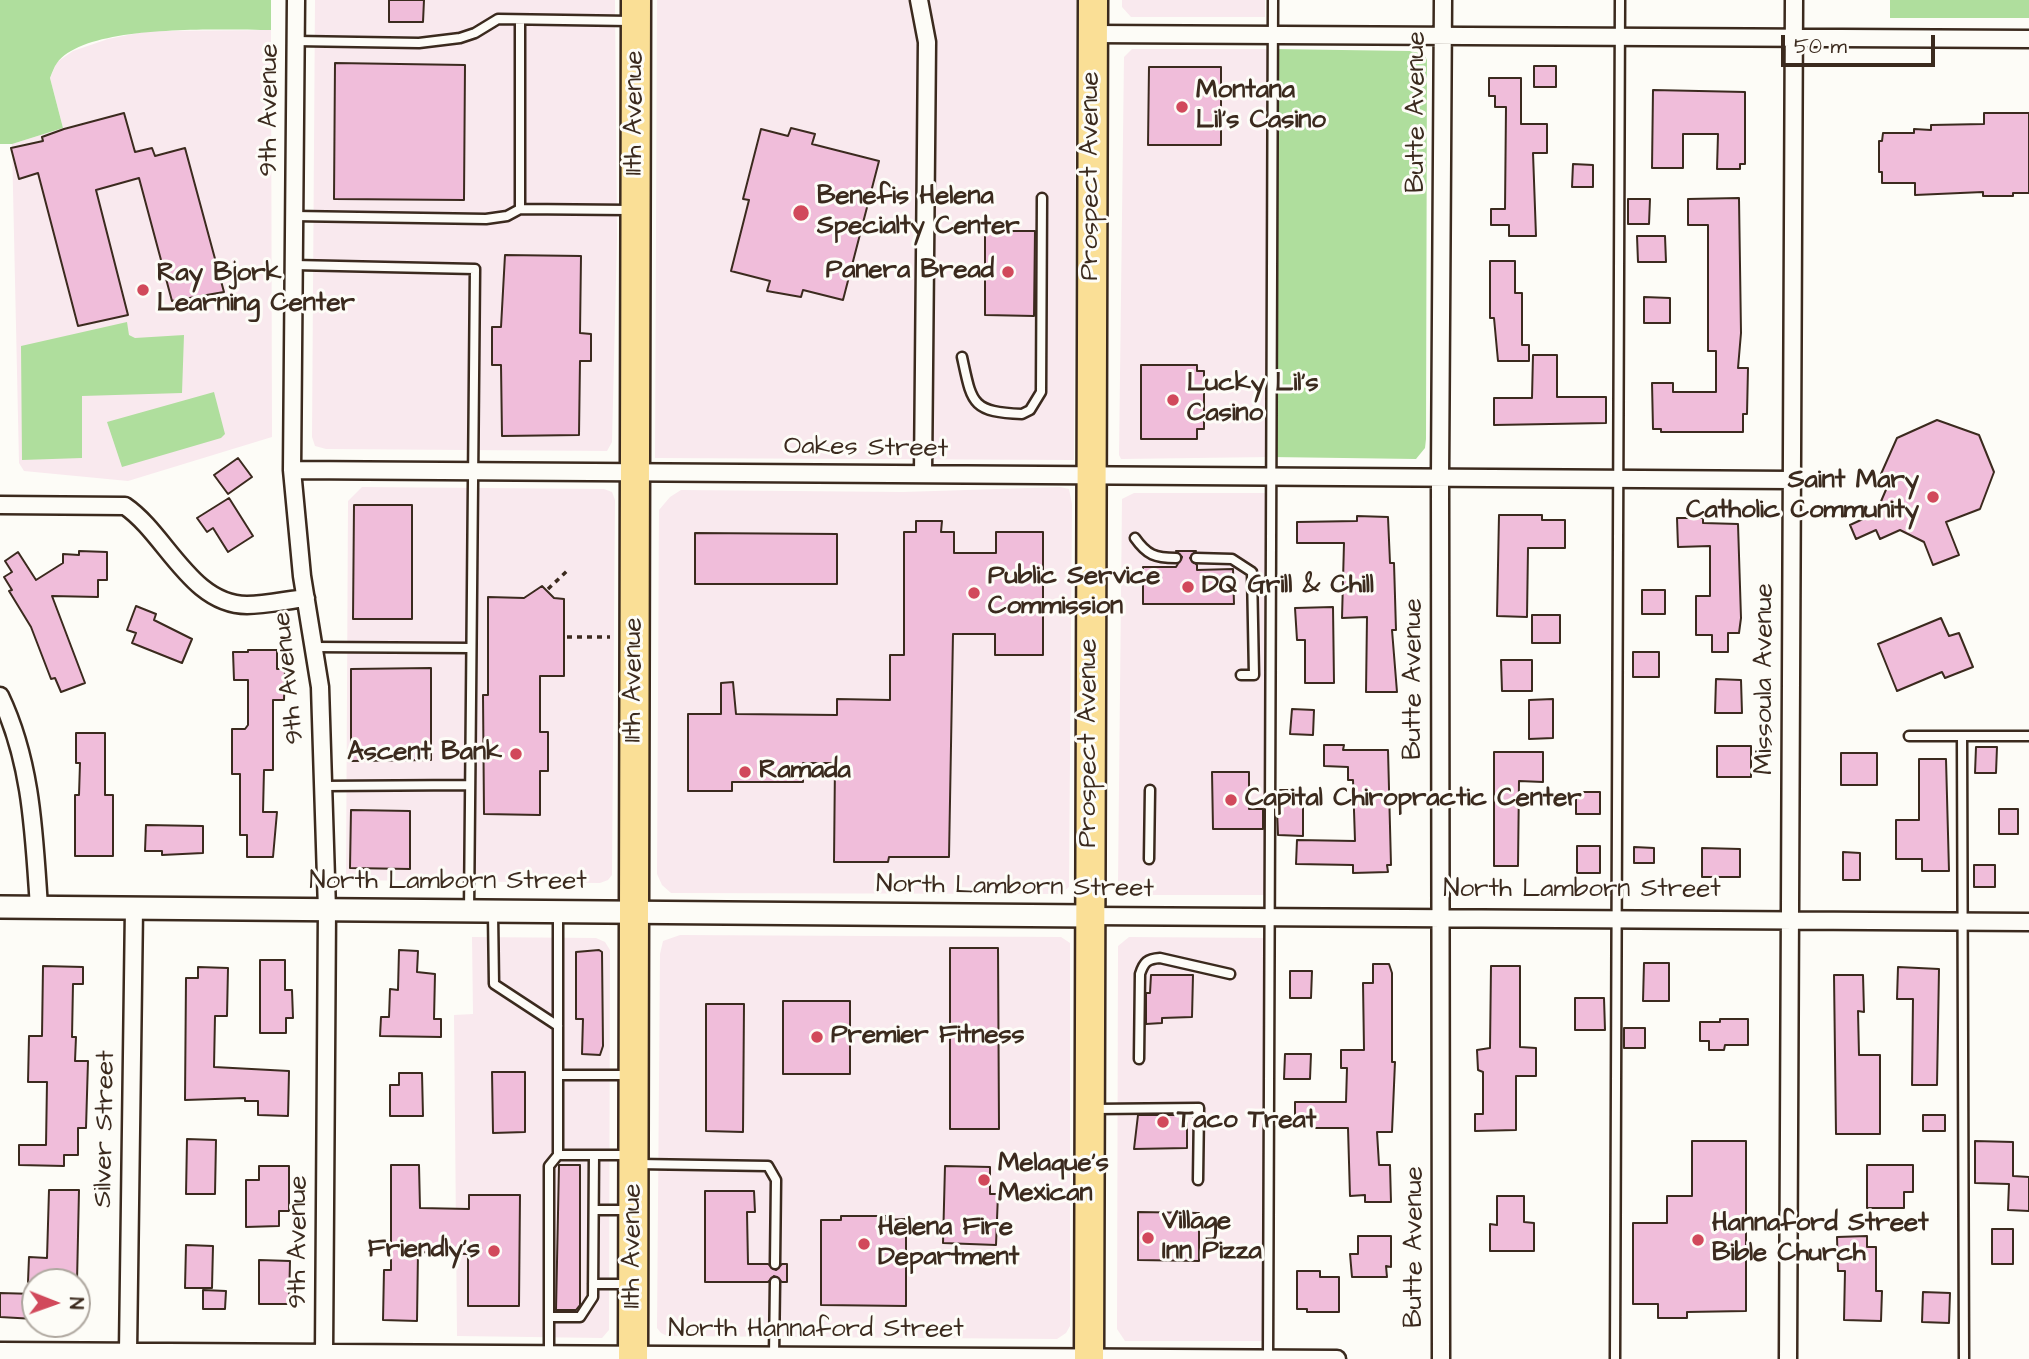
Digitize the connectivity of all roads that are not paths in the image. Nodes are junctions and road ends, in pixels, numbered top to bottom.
1 (296, 0) edge
2 (919, 0) edge
3 (1093, 0) edge
4 (1273, 0) edge
5 (1443, 0) edge
6 (1620, 0) edge
7 (1794, 0) edge
8 (636, 11) edge
9 (520, 20) junction
10 (1093, 34) junction
11 (1273, 34) junction
12 (1443, 35) junction
13 (1620, 36) junction
14 (1794, 37) junction
15 (2029, 39) edge
16 (296, 41) junction
17 (1042, 198) dead end
18 (520, 209) junction
19 (636, 210) junction
20 (294, 216) junction
21 (294, 265) junction
22 (962, 357) dead end
23 (292, 470) junction
24 (472, 471) junction
25 (635, 471) junction
26 (923, 474) junction
27 (1091, 475) junction
28 (1271, 476) junction
29 (1440, 477) junction
30 (1619, 478) junction
31 (1791, 480) junction
32 (0, 505) edge
33 (1135, 538) dead end
34 (1176, 558) dead end
35 (1196, 558) dead end
36 (306, 598) junction
37 (314, 648) junction
38 (471, 648) junction
39 (1241, 675) dead end
40 (0, 696) edge
41 (1909, 736) dead end
42 (1962, 736) junction
43 (2029, 736) edge
44 (470, 785) junction
45 (323, 786) junction
46 (1150, 790) dead end
47 (1149, 859) dead end
48 (0, 907) edge
49 (40, 907) junction
50 (134, 908) junction
51 (327, 910) junction
52 (469, 911) junction
53 (493, 911) junction
54 (558, 911) junction
55 (634, 912) junction
56 (1090, 916) junction
57 (1269, 918) junction
58 (1440, 918) junction
59 (1618, 920) junction
60 (1789, 921) junction
61 (1964, 921) junction
62 (2029, 922) edge
63 (1230, 974) dead end
64 (558, 1026) junction
65 (1139, 1059) dead end
66 (558, 1075) junction
67 (634, 1075) junction
68 (1089, 1110) junction
69 (558, 1155) junction
70 (594, 1155) junction
71 (634, 1160) junction
72 (1198, 1180) dead end
73 (594, 1210) junction
74 (634, 1210) junction
75 (775, 1264) dead end
76 (775, 1282) dead end
77 (593, 1284) junction
78 (634, 1284) junction
79 (549, 1317) junction
80 (0, 1350) edge
81 (128, 1351) junction
82 (324, 1353) junction
83 (549, 1354) junction
84 (48, 1355) edge
85 (226, 1355) edge
86 (394, 1356) edge
87 (774, 1356) junction
88 (569, 1357) edge
89 (634, 1358) edge
90 (1089, 1358) edge
91 (1268, 1359) edge
92 (1337, 1359) edge
93 (1441, 1359) edge
94 (1615, 1359) edge
95 (1788, 1359) edge
96 (1964, 1359) edge

1 - 16 street, 9th Avenue
2 - 26 street
3 - 10 highway, Prospect Avenue
4 - 11 lane
5 - 12 street, Butte Avenue
6 - 13 lane
7 - 14 street, Missoula Avenue
8 - 9 lane
8 - 19 highway, 11th Avenue
9 - 16 lane
9 - 18 lane
10 - 11 street
10 - 27 highway, Prospect Avenue
11 - 12 street
11 - 28 lane
12 - 13 street
12 - 29 street, Butte Avenue
13 - 14 street
13 - 30 lane
14 - 15 street
14 - 31 street, Missoula Avenue
16 - 20 street, 9th Avenue
17 - 22 lane
18 - 19 lane
18 - 20 lane
19 - 25 highway, 11th Avenue
20 - 21 street, 9th Avenue
21 - 23 street, 9th Avenue
21 - 24 lane
23 - 24 street, Oakes Street
23 - 36 street, 9th Avenue
24 - 25 street, Oakes Street
24 - 38 lane
25 - 26 street, Oakes Street
25 - 55 highway, 11th Avenue
26 - 27 street, Oakes Street
27 - 28 street, Oakes Street
27 - 56 highway, Prospect Avenue
28 - 29 street, Oakes Street
28 - 57 lane
29 - 30 street, Oakes Street
29 - 58 street, Butte Avenue
30 - 31 street, Oakes Street
30 - 59 lane
31 - 60 street, Missoula Avenue
32 - 36 street
33 - 34 lane
35 - 39 lane
36 - 37 street, 9th Avenue
37 - 38 lane
37 - 45 street, 9th Avenue
38 - 44 lane
40 - 49 street
41 - 42 lane
42 - 43 lane
42 - 61 lane
44 - 45 lane
44 - 52 lane
45 - 51 street, 9th Avenue
46 - 47 lane
48 - 49 street, North Lamborn Street
49 - 50 street, North Lamborn Street
50 - 51 street, North Lamborn Street
50 - 81 street, Silver Street
51 - 52 street, North Lamborn Street
51 - 82 street, 9th Avenue
52 - 53 street, North Lamborn Street
53 - 54 street, North Lamborn Street
53 - 64 lane
54 - 55 street, North Lamborn Street
54 - 64 lane
55 - 56 street, North Lamborn Street
55 - 67 highway, 11th Avenue
56 - 57 street, North Lamborn Street
56 - 68 highway, Prospect Avenue
57 - 58 street, North Lamborn Street
57 - 91 lane
58 - 59 street, North Lamborn Street
58 - 93 street, Butte Avenue
59 - 60 street, North Lamborn Street
59 - 94 lane
60 - 61 street, North Lamborn Street
60 - 95 street, Missoula Avenue
61 - 62 street, North Lamborn Street
61 - 96 lane
63 - 65 lane
64 - 66 lane
66 - 67 lane
66 - 69 lane
67 - 71 highway, 11th Avenue
68 - 72 lane
68 - 90 highway, Prospect Avenue
69 - 70 lane
69 - 79 lane
70 - 71 lane
70 - 73 lane
71 - 74 highway, 11th Avenue
71 - 75 lane
73 - 74 lane
73 - 77 lane
74 - 78 highway, 11th Avenue
76 - 87 lane
77 - 78 lane
77 - 79 lane
78 - 89 highway, 11th Avenue
79 - 83 lane
80 - 84 street, North Hannaford Street
81 - 84 street, North Hannaford Street
81 - 85 street, North Hannaford Street
82 - 85 street, North Hannaford Street
82 - 86 street, North Hannaford Street
83 - 86 street, North Hannaford Street
83 - 88 street, North Hannaford Street
87 - 89 street, North Hannaford Street
87 - 90 street, North Hannaford Street
88 - 89 street, North Hannaford Street
90 - 91 street, North Hannaford Street
91 - 92 street, North Hannaford Street

